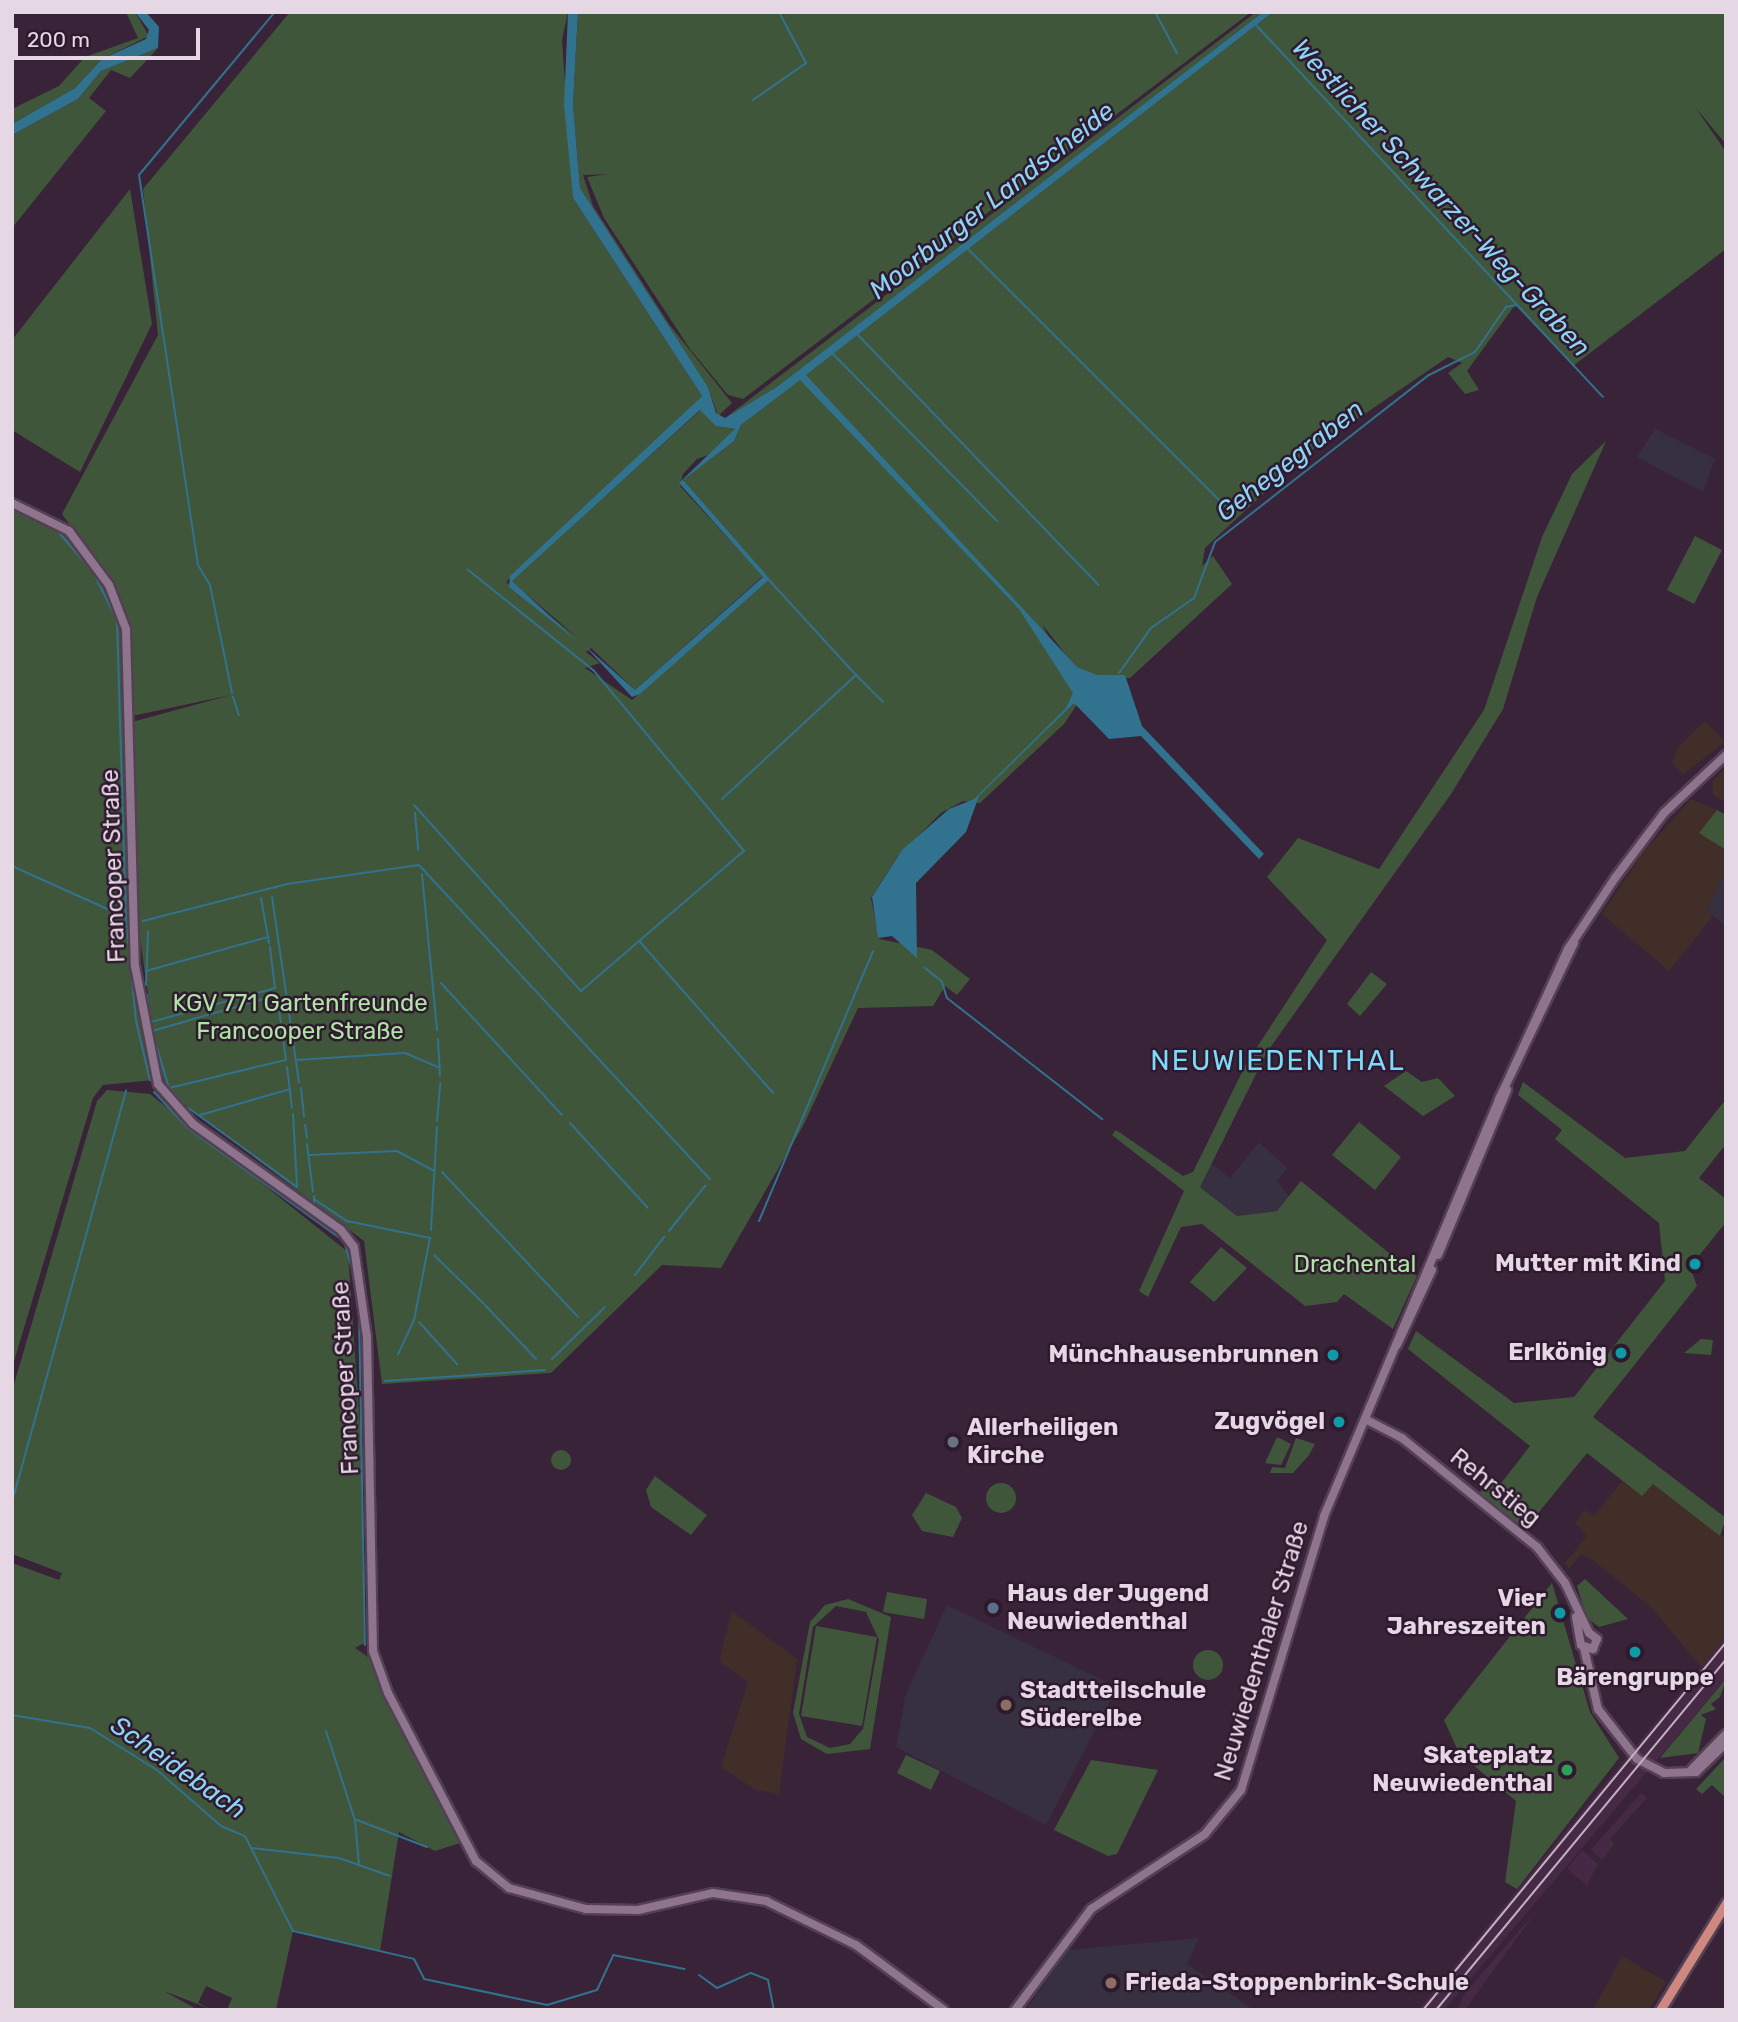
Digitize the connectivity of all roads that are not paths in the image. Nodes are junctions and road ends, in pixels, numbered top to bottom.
1 (12, 503) edge
2 (1726, 755) edge
3 (1365, 1419) junction
4 (1585, 1636) junction
5 (1588, 1649) junction
6 (1726, 1734) edge
7 (1726, 1743) edge
8 (1689, 1772) junction
9 (1726, 1903) edge
10 (944, 2010) edge
11 (1015, 2010) edge
12 (1660, 2010) edge

1 - 10 street, Francoper Straße
2 - 3 street, Neuwiedenthaler Straße
3 - 4 street, Rehrstieg
3 - 11 street, Neuwiedenthaler Straße
4 - 5 street
4 - 5 street
5 - 8 street
6 - 8 street
7 - 8 street
9 - 12 main road

